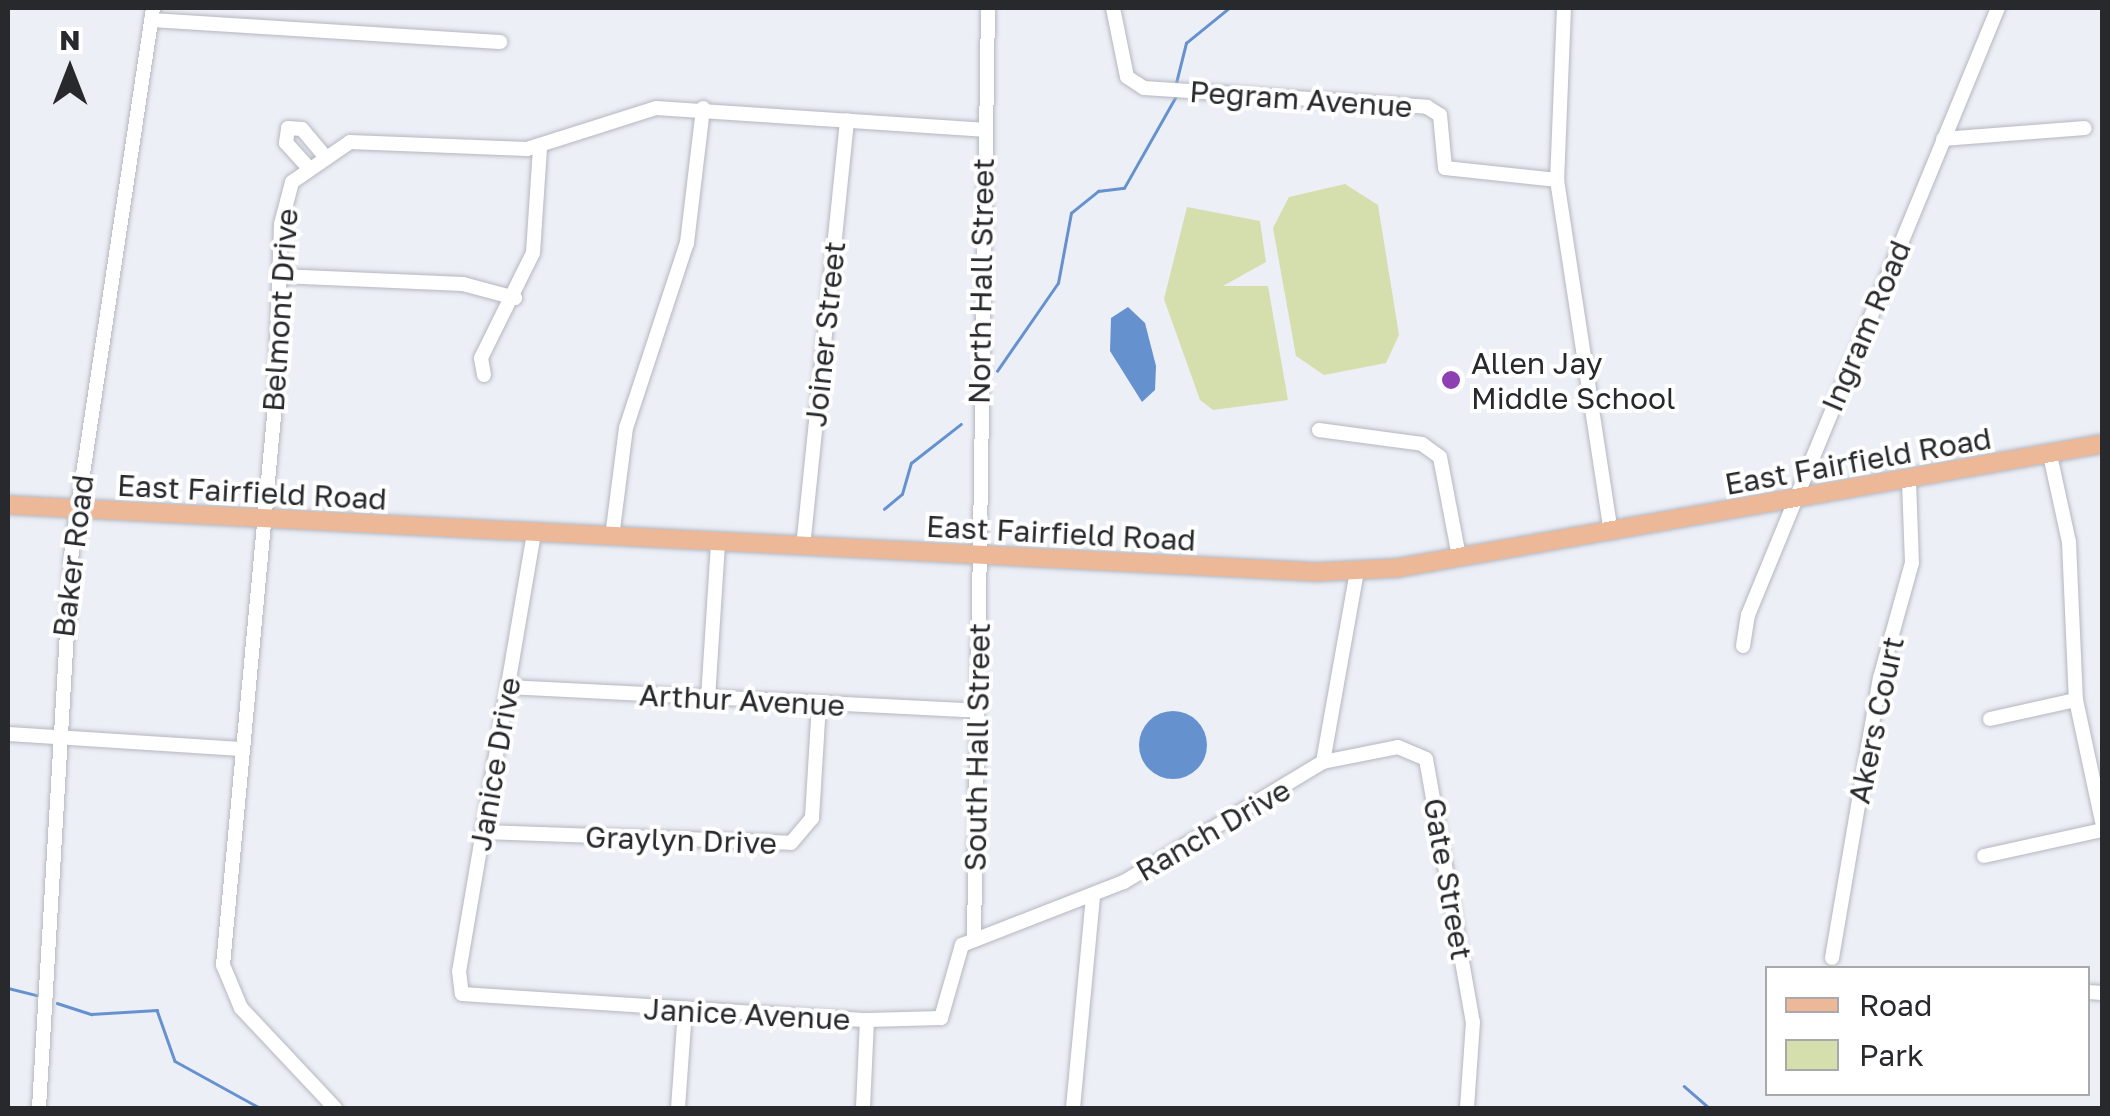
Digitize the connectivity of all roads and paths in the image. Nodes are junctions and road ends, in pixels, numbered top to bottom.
1 (988, 8) edge
2 (1113, 8) edge
3 (1564, 8) edge
4 (1998, 8) edge
5 (152, 14) edge
6 (500, 42) dead end
7 (703, 108) junction
8 (846, 120) junction
9 (2085, 128) dead end
10 (983, 130) junction
11 (1943, 139) junction
12 (540, 147) junction
13 (322, 153) junction
14 (306, 166) junction
15 (1557, 180) junction
16 (280, 276) junction
17 (515, 298) junction
18 (484, 375) dead end
19 (1318, 430) dead end
20 (2102, 444) edge
21 (2050, 455) junction
22 (1910, 481) junction
23 (1793, 501) junction
24 (8, 504) edge
25 (77, 510) junction
26 (259, 520) junction
27 (1611, 531) junction
28 (534, 533) junction
29 (612, 537) junction
30 (718, 542) junction
31 (803, 547) junction
32 (980, 555) junction
33 (1459, 557) junction
34 (1357, 571) junction
35 (1744, 646) dead end
36 (509, 688) junction
37 (708, 698) junction
38 (2076, 700) junction
39 (819, 704) junction
40 (976, 712) junction
41 (1990, 718) dead end
42 (8, 734) edge
43 (57, 738) junction
44 (238, 749) junction
45 (1323, 762) junction
46 (2102, 821) edge
47 (2102, 830) edge
48 (483, 832) junction
49 (1984, 856) dead end
50 (1093, 896) junction
51 (974, 938) junction
52 (1832, 958) dead end
53 (462, 994) joint
54 (685, 1011) junction
55 (867, 1020) junction
56 (39, 1108) edge
57 (334, 1108) edge
58 (678, 1108) edge
59 (863, 1108) edge
60 (1072, 1108) edge
61 (1467, 1108) edge

1 - 10 street, North Hall Street
2 - 15 street, Pegram Avenue
3 - 15 street
4 - 11 street, Ingram Road
5 - 6 street
5 - 25 street, Baker Road
7 - 8 street, Belmont Drive
7 - 12 street, Belmont Drive
7 - 29 street
8 - 10 street, Belmont Drive
8 - 31 street, Joiner Street
9 - 11 street
10 - 32 street, North Hall Street
11 - 23 street, Ingram Road
12 - 13 street, Belmont Drive
12 - 17 street
13 - 14 street, Belmont Drive
13 - 14 street
14 - 16 street, Belmont Drive
15 - 27 street
16 - 17 street
16 - 26 street, Belmont Drive
17 - 18 street
19 - 33 street
20 - 21 main road, East Fairfield Road
21 - 22 main road, East Fairfield Road
21 - 38 street
22 - 23 main road, East Fairfield Road
22 - 52 street, Akers Court
23 - 27 main road, East Fairfield Road
23 - 35 street, Ingram Road
24 - 25 main road, East Fairfield Road
25 - 26 main road, East Fairfield Road
25 - 43 street, Baker Road
26 - 28 main road, East Fairfield Road
26 - 44 street, Belmont Drive
27 - 33 main road, East Fairfield Road
28 - 29 main road, East Fairfield Road
28 - 36 street, Janice Drive
29 - 30 main road, East Fairfield Road
30 - 31 main road, East Fairfield Road
30 - 37 street
31 - 32 main road, East Fairfield Road
32 - 34 main road, East Fairfield Road
32 - 40 street, South Hall Street
33 - 34 main road, East Fairfield Road
34 - 45 street, Ranch Drive
36 - 37 street, Arthur Avenue
36 - 48 street, Janice Drive
37 - 39 street, Arthur Avenue
38 - 41 street
38 - 46 street
39 - 40 street, Arthur Avenue
39 - 48 street, Graylyn Drive
40 - 51 street, South Hall Street
42 - 43 street
43 - 44 street
43 - 56 street, Baker Road
44 - 57 street, Belmont Drive
45 - 50 street, Ranch Drive
45 - 61 street, Gate Street
47 - 49 street
48 - 53 street, Janice Drive
50 - 51 street, Ranch Drive
50 - 60 street
51 - 55 street, Janice Avenue
53 - 54 street, Janice Avenue
54 - 55 street, Janice Avenue
54 - 58 street
55 - 59 street

